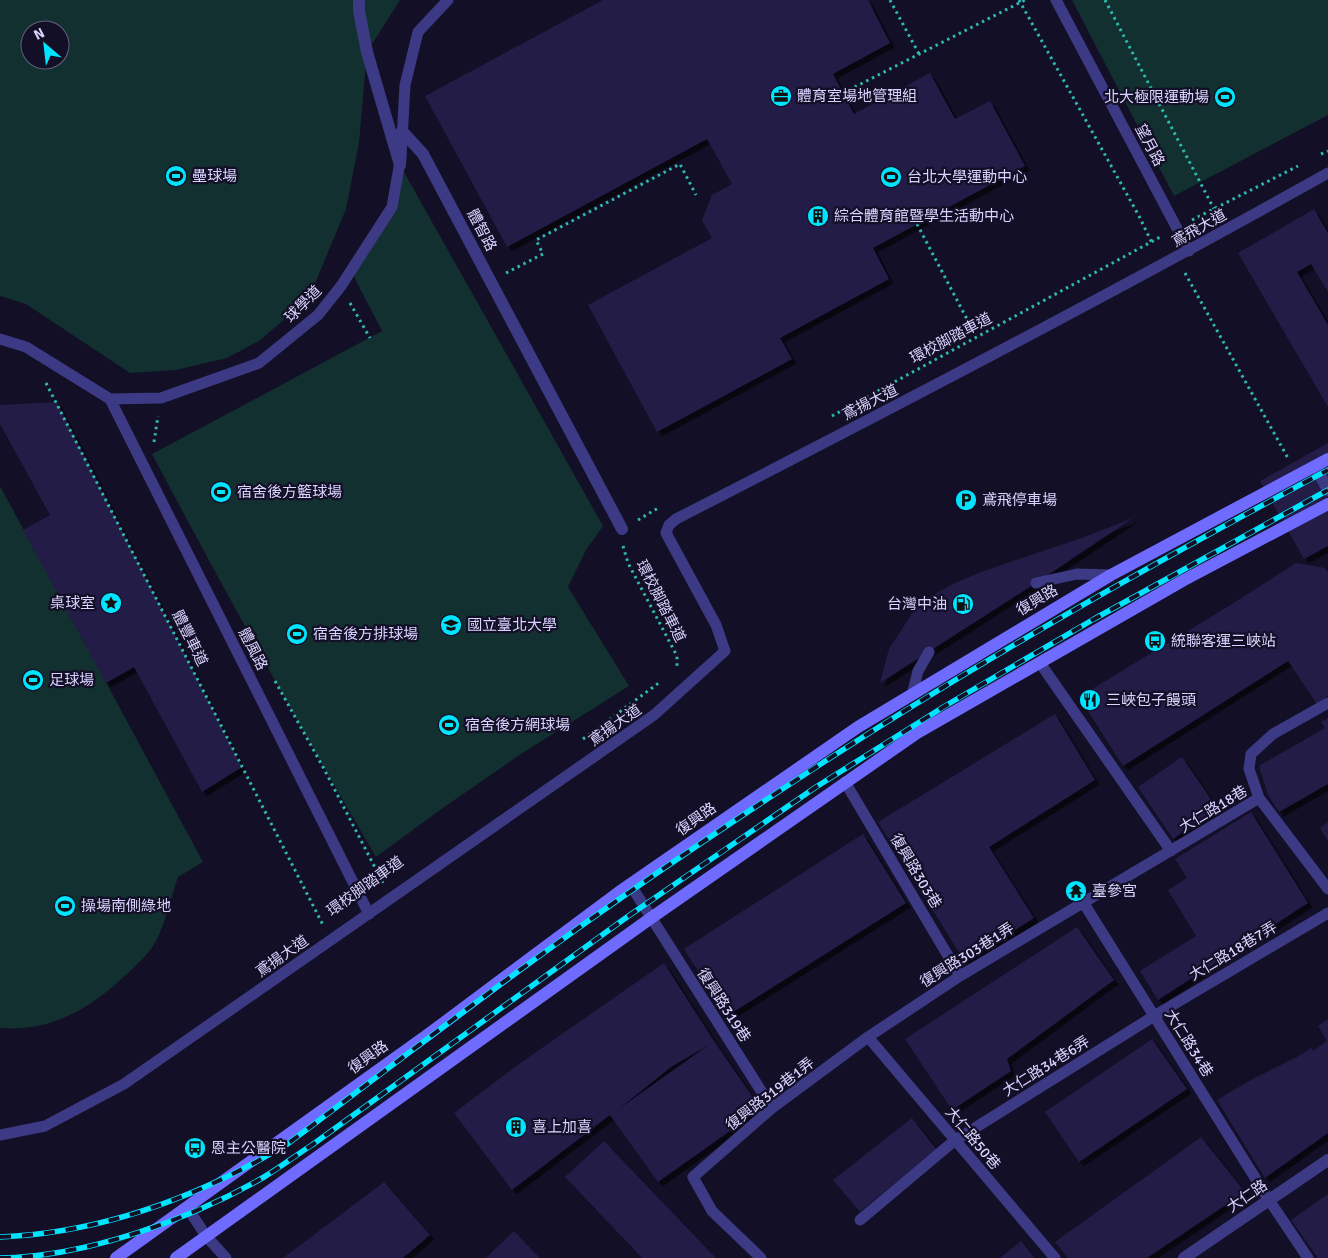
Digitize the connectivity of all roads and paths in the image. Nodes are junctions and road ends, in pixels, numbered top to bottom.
1 (359, 0) edge
2 (448, 0) edge
3 (890, 0) edge
4 (1025, 0) edge
5 (1056, 0) edge
6 (1105, 0) edge
7 (1020, 1) edge
8 (919, 54) junction
9 (843, 93) dead end
10 (402, 132) junction
11 (1328, 151) edge
12 (1319, 155) dead end
13 (1302, 164) dead end
14 (400, 165) junction
15 (1328, 173) edge
16 (696, 195) dead end
17 (1214, 209) junction
18 (917, 224) dead end
19 (1176, 228) junction
20 (1152, 242) junction
21 (1189, 251) junction
22 (1176, 258) junction
23 (1161, 265) junction
24 (490, 281) junction
25 (341, 286) junction
26 (1083, 307) joint
27 (969, 323) dead end
28 (370, 338) dead end
29 (0, 339) edge
30 (44, 379) dead end
31 (161, 398) junction
32 (110, 399) junction
33 (828, 418) dead end
34 (153, 444) dead end
35 (1328, 460) edge
36 (1290, 462) dead end
37 (1315, 466) junction
38 (1328, 490) edge
39 (1328, 504) edge
40 (660, 507) dead end
41 (622, 529) junction
42 (1111, 575) junction
43 (1036, 583) dead end
44 (929, 652) dead end
45 (1040, 663) junction
46 (271, 673) dead end
47 (670, 674) dead end
48 (662, 680) dead end
49 (912, 695) junction
50 (1328, 703) edge
51 (583, 739) dead end
52 (845, 782) junction
53 (1259, 798) junction
54 (1171, 852) junction
55 (630, 884) junction
56 (1328, 888) edge
57 (391, 899) junction
58 (1084, 902) junction
59 (1328, 913) edge
60 (369, 914) junction
61 (651, 918) junction
62 (333, 939) junction
63 (960, 976) junction
64 (1154, 1016) junction
65 (868, 1037) junction
66 (772, 1108) junction
67 (0, 1136) edge
68 (954, 1141) junction
69 (1328, 1160) edge
70 (1268, 1200) junction
71 (187, 1207) junction
72 (860, 1220) dead end
73 (206, 1236) junction
74 (116, 1258) edge
75 (176, 1258) edge
76 (226, 1258) edge
77 (761, 1258) edge
78 (1055, 1258) edge
79 (1184, 1258) edge
80 (1308, 1258) edge

1 - 14 street
2 - 10 lane, 球學道
3 - 8 path
4 - 7 path
5 - 19 lane, 望月路
6 - 17 path
7 - 8 path
7 - 20 path
8 - 9 path
10 - 14 lane, 球學道
10 - 24 street, 體智路
11 - 12 path
13 - 17 path, 環校脚踏車道
14 - 25 lane, 球學道
15 - 21 lane, 鳶飛大道
16 - 24 path
17 - 19 path, 環校脚踏車道
18 - 27 path
19 - 20 path, 環校脚踏車道
19 - 21 lane, 望月路
20 - 23 path
20 - 33 path, 環校脚踏車道
21 - 22 lane, 鳶飛大道
22 - 23 lane, 鳶飛大道
22 - 36 path
23 - 26 lane, 鳶飛大道
24 - 41 street, 體智路
25 - 28 path
25 - 31 lane, 球學道
26 - 57 lane, 鳶揚大道
29 - 32 lane
30 - 62 path, 體豐車道
31 - 32 lane, 球學道
31 - 34 path
32 - 60 lane, 體風路
35 - 37 main road, 復興路
37 - 38 street
37 - 42 main road, 復興路
39 - 45 main road
40 - 41 path
41 - 47 path, 環校脚踏車道
42 - 43 lane
42 - 49 main road, 復興路
44 - 49 lane
45 - 52 main road
45 - 54 lane
46 - 57 path
48 - 51 path
49 - 55 main road, 復興路
50 - 53 lane
52 - 61 main road
52 - 63 lane, 復興路303巷
53 - 54 lane, 大仁路18巷
53 - 56 lane, 大仁路18巷
54 - 58 lane, 大仁路18巷
55 - 61 lane, 復興路319巷
55 - 71 main road, 復興路
57 - 60 lane, 鳶揚大道
58 - 63 lane, 復興路303巷1弄
58 - 64 lane, 大仁路34巷
59 - 64 lane, 大仁路18巷7弄
60 - 62 lane, 鳶揚大道
61 - 66 lane, 復興路319巷
61 - 73 main road
62 - 67 lane, 鳶揚大道
63 - 65 lane, 復興路303巷1弄
64 - 68 lane, 大仁路34巷6弄
64 - 70 lane, 大仁路34巷
65 - 66 lane, 復興路319巷1弄
65 - 68 lane, 大仁路50巷
66 - 77 lane, 復興路319巷1弄
68 - 72 lane, 大仁路34巷6弄
68 - 78 lane, 大仁路50巷
69 - 70 street, 大仁路
70 - 79 street, 大仁路
70 - 80 lane, 大仁路34巷
71 - 73 lane
71 - 74 main road, 復興路
73 - 75 main road
73 - 76 lane

